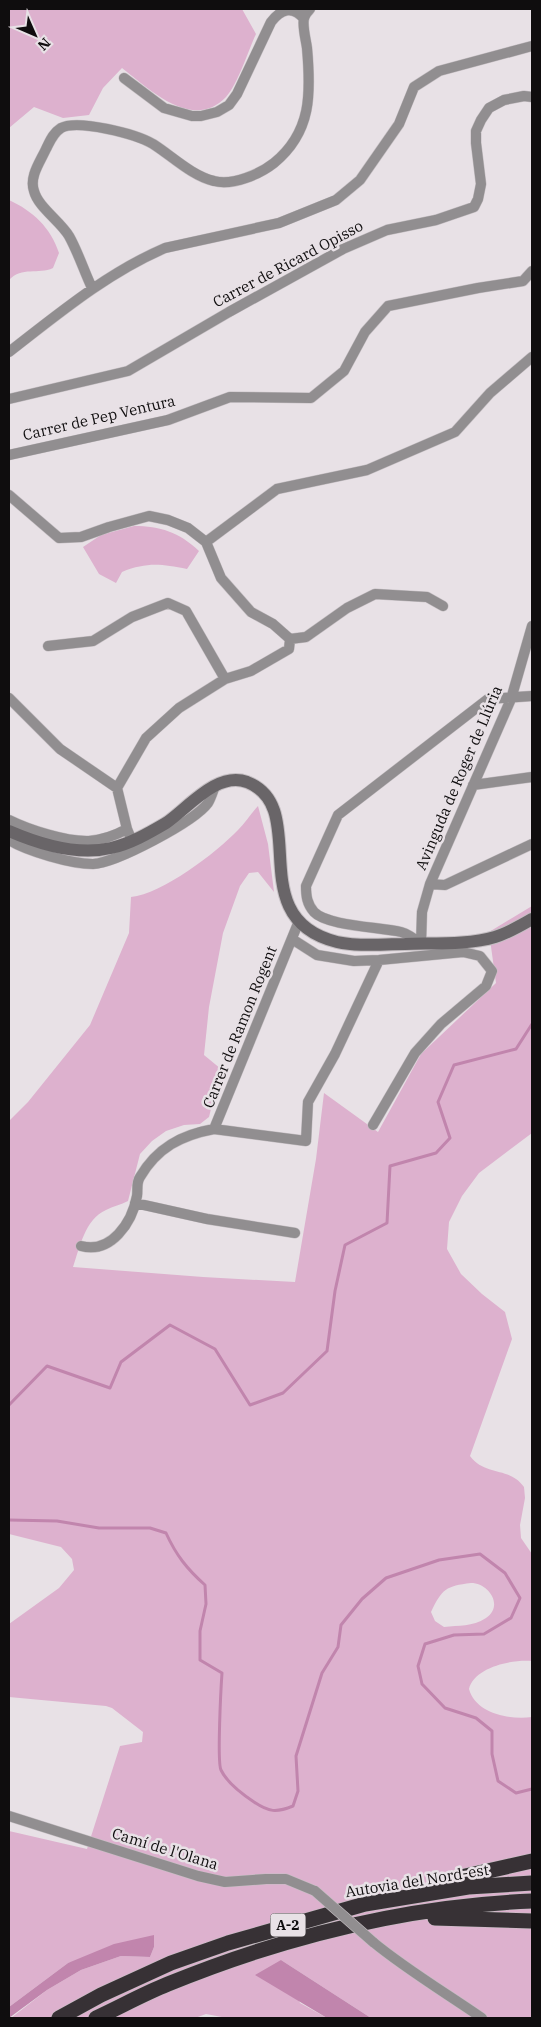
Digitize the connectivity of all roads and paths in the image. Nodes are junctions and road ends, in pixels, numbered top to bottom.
1 (310, 9) edge
2 (304, 18) junction
3 (532, 46) edge
4 (124, 78) dead end
5 (532, 98) edge
6 (532, 271) edge
7 (92, 288) junction
8 (9, 352) edge
9 (532, 357) edge
10 (9, 399) edge
11 (9, 455) edge
12 (9, 495) edge
13 (206, 542) junction
14 (443, 606) dead end
15 (532, 626) edge
16 (290, 639) junction
17 (48, 646) dead end
18 (225, 679) junction
19 (532, 696) edge
20 (9, 698) edge
21 (511, 699) junction
22 (532, 777) edge
23 (473, 785) junction
24 (215, 786) junction
25 (116, 788) junction
26 (9, 820) edge
27 (9, 830) edge
28 (130, 835) junction
29 (9, 840) edge
30 (532, 844) edge
31 (430, 884) junction
32 (532, 919) edge
33 (299, 921) junction
34 (292, 939) junction
35 (421, 944) junction
36 (379, 960) junction
37 (372, 1125) dead end
38 (214, 1129) junction
39 (135, 1203) junction
40 (295, 1233) dead end
41 (81, 1246) dead end
42 (9, 1816) edge
43 (532, 1861) edge
44 (532, 1883) edge
45 (532, 1901) edge
46 (365, 1904) junction
47 (411, 1914) junction
48 (532, 1921) edge
49 (59, 2018) edge
50 (96, 2018) edge
51 (482, 2018) edge

1 - 2 street
2 - 4 street
2 - 7 street
3 - 7 street
5 - 10 street, Carrer de Ricard Opisso
6 - 11 street, Carrer de Pep Ventura
7 - 8 street
9 - 13 street
12 - 13 street
13 - 16 street
14 - 16 street
15 - 21 street, Avinguda de Roger de Llúria
16 - 18 street
17 - 18 street
18 - 25 street
19 - 21 street
20 - 25 street
21 - 23 street, Avinguda de Roger de Llúria
21 - 35 street
22 - 23 street
23 - 31 street, Avinguda de Roger de Llúria
24 - 28 main road
24 - 29 street
24 - 33 main road
25 - 28 street
26 - 28 street
27 - 28 main road
30 - 31 street
31 - 35 street, Avinguda de Roger de Llúria
32 - 35 main road
33 - 34 street, Carrer de Ramon Rogent
33 - 35 main road
34 - 36 street
34 - 38 street, Carrer de Ramon Rogent
36 - 37 street
36 - 38 street
38 - 39 street, Carrer de Ramon Rogent
39 - 40 street
39 - 41 street, Carrer de Ramon Rogent
42 - 51 street, Camí de l'Olana, bridge
43 - 46 highway
44 - 46 highway, Autovia del Nord-est / A-2
45 - 47 highway, A-2
46 - 49 highway, Autovia del Nord-est / A-2
47 - 48 highway
47 - 50 highway, A-2

